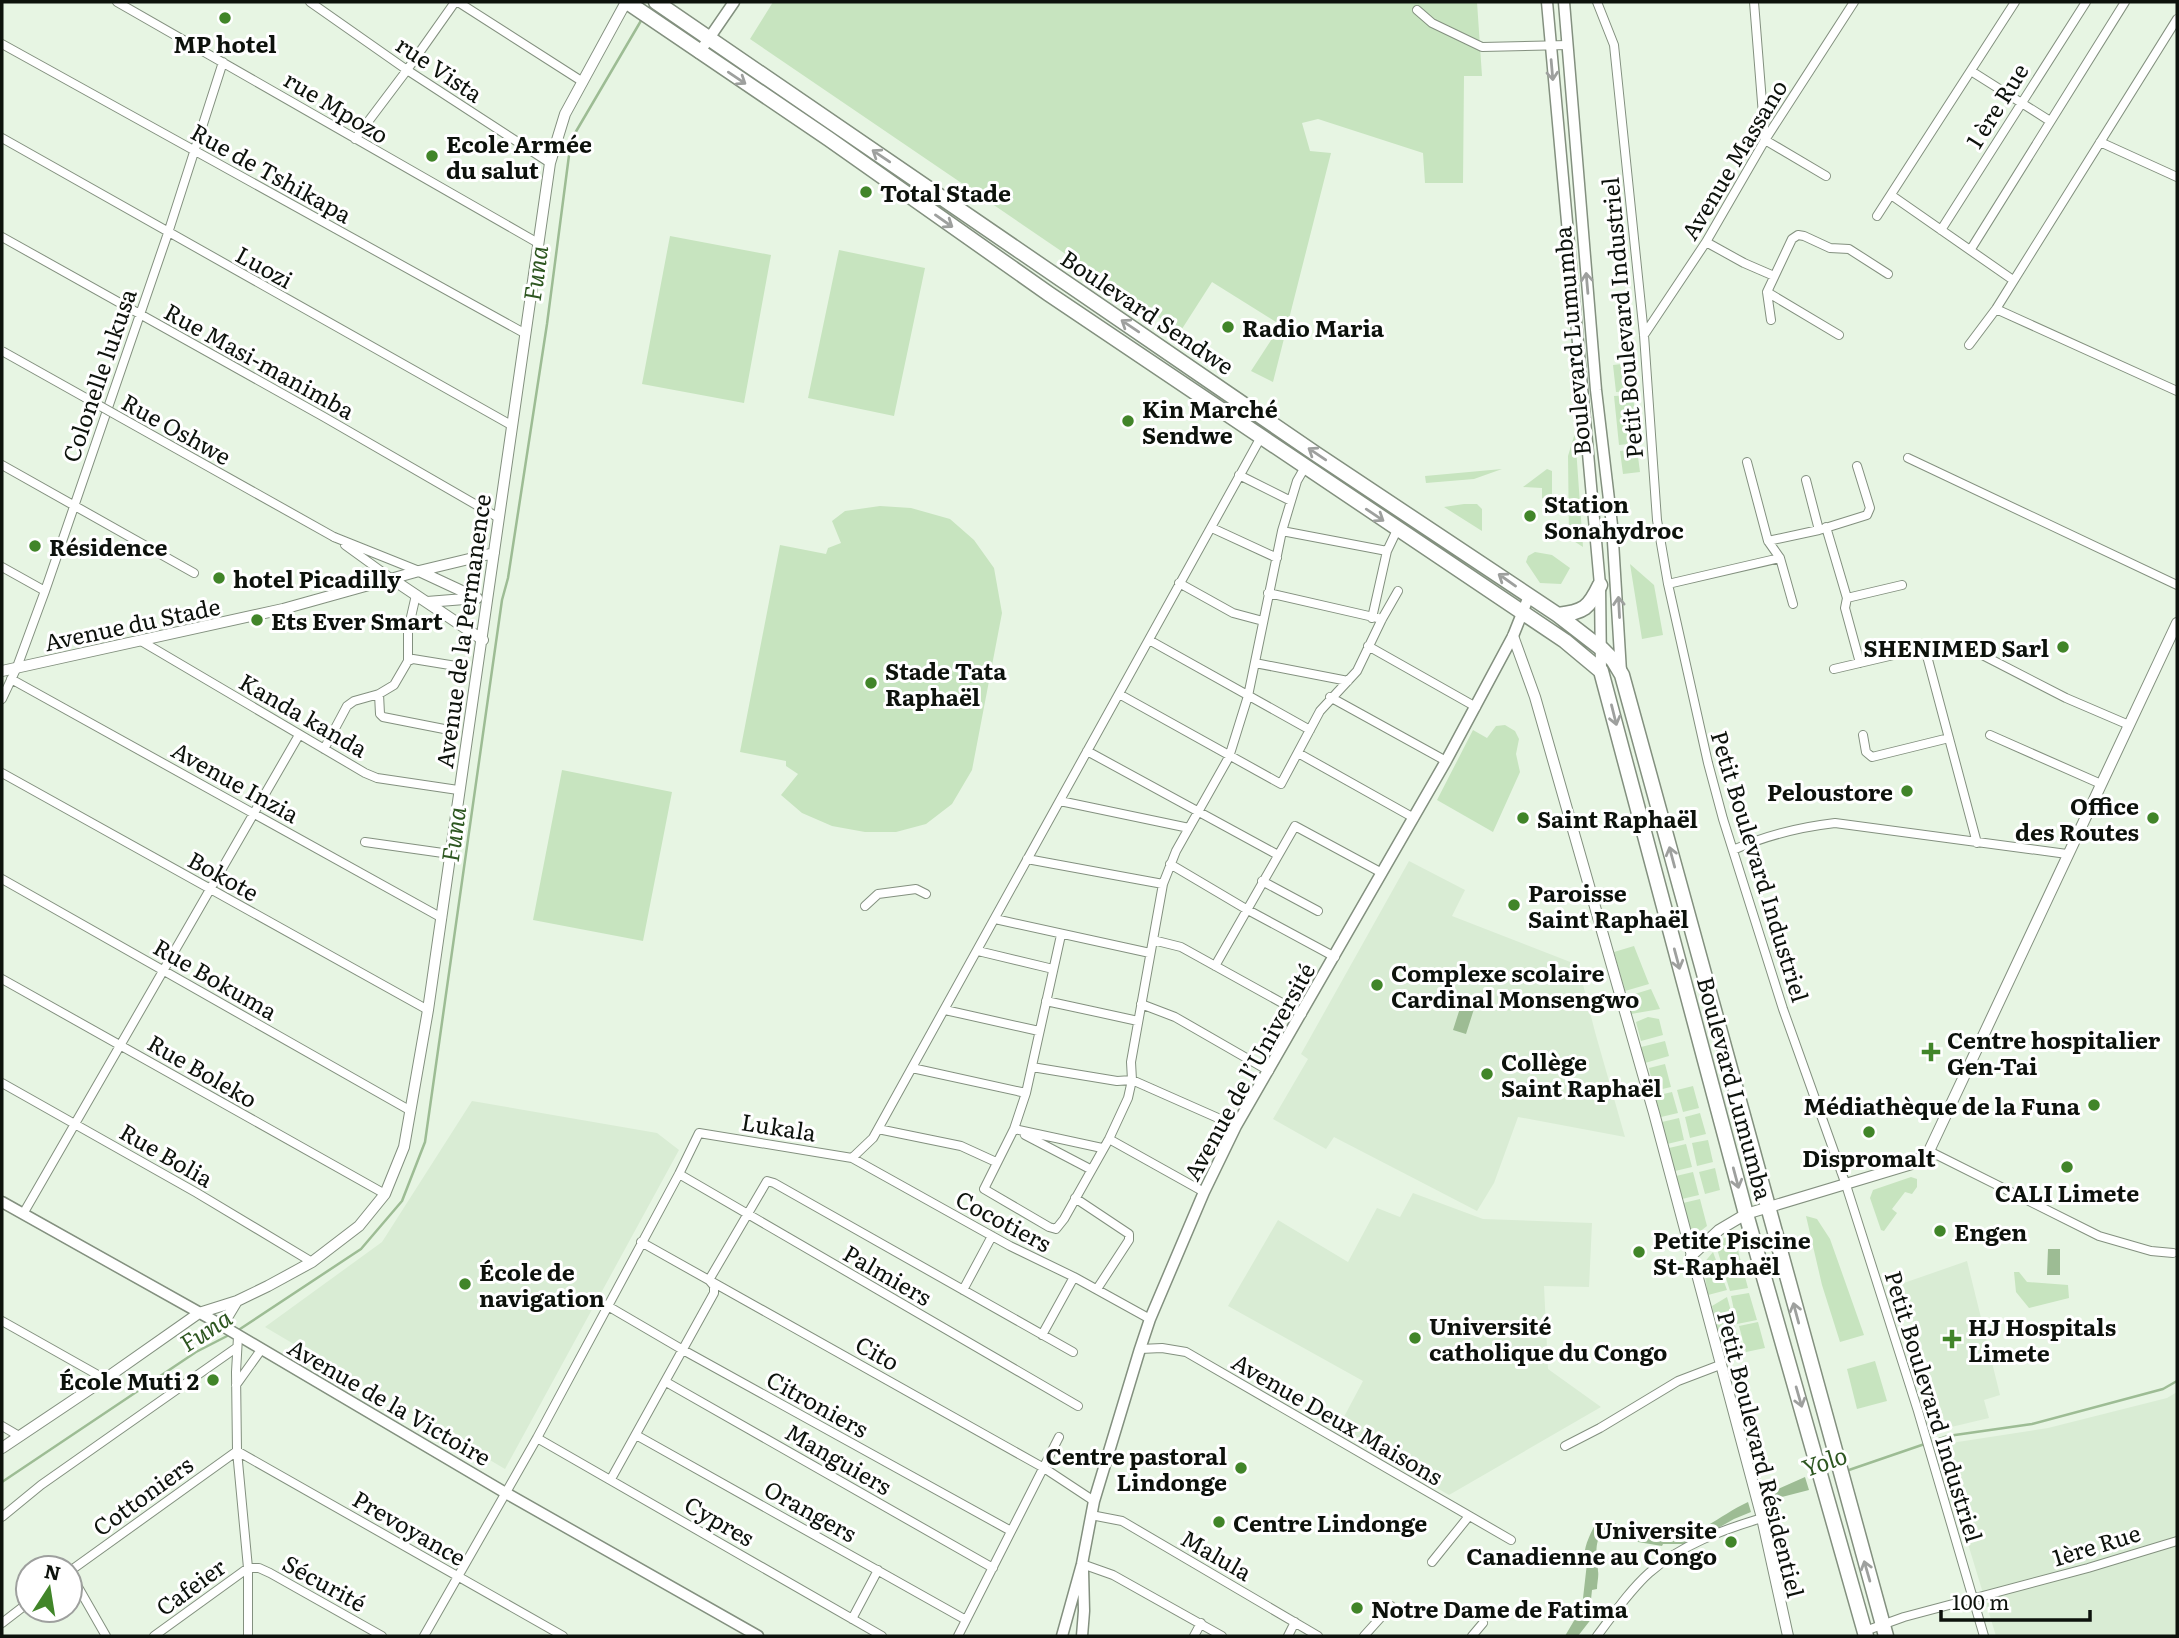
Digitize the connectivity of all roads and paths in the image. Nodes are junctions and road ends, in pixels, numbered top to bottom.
1 (117, 2) edge
2 (310, 2) edge
3 (456, 2) edge
4 (734, 2) edge
5 (1547, 2) edge
6 (1564, 2) edge
7 (1597, 2) edge
8 (1754, 2) edge
9 (1854, 2) edge
10 (2015, 2) edge
11 (2086, 2) edge
12 (2125, 2) edge
13 (629, 4) edge
14 (663, 6) edge
15 (1417, 10) dead end
16 (2177, 19) edge
17 (709, 39) junction
18 (2, 44) edge
19 (1568, 45) junction
20 (1550, 46) junction
21 (699, 52) junction
22 (223, 62) junction
23 (407, 70) junction
24 (1972, 71) junction
25 (583, 82) junction
26 (2022, 102) junction
27 (2050, 121) junction
28 (2, 138) edge
29 (355, 139) junction
30 (1765, 140) junction
31 (2100, 142) junction
32 (194, 150) junction
33 (550, 163) junction
34 (1826, 176) dead end
35 (2177, 177) edge
36 (1891, 195) junction
37 (1877, 216) dead end
38 (1941, 230) junction
39 (167, 233) junction
40 (2, 237) edge
41 (1706, 242) junction
42 (538, 243) junction
43 (1971, 249) junction
44 (1888, 274) dead end
45 (1774, 276) junction
46 (2013, 280) junction
47 (1767, 292) junction
48 (1996, 309) junction
49 (139, 315) junction
50 (1771, 320) dead end
51 (524, 333) junction
52 (1644, 335) junction
53 (1839, 335) dead end
54 (1969, 345) dead end
55 (2, 351) edge
56 (2177, 391) edge
57 (106, 410) junction
58 (511, 425) junction
59 (1261, 437) junction
60 (1908, 458) dead end
61 (1747, 462) dead end
62 (2, 466) edge
63 (1857, 466) dead end
64 (1305, 467) junction
65 (1239, 475) junction
66 (1806, 481) dead end
67 (1291, 500) junction
68 (73, 507) junction
69 (499, 518) junction
70 (1212, 528) junction
71 (1822, 528) junction
72 (1397, 530) junction
73 (1282, 531) junction
74 (334, 537) junction
75 (1769, 541) junction
76 (1387, 551) junction
77 (495, 553) junction
78 (1277, 558) junction
79 (1780, 558) junction
80 (2, 567) edge
81 (418, 571) junction
82 (194, 573) dead end
83 (392, 579) junction
84 (1179, 583) junction
85 (1668, 584) junction
86 (2177, 584) edge
87 (1600, 585) junction
88 (1902, 585) dead end
89 (45, 591) junction
90 (1398, 591) dead end
91 (1268, 593) junction
92 (416, 595) junction
93 (1529, 596) junction
94 (483, 598) junction
95 (1847, 598) junction
96 (427, 602) junction
97 (1793, 604) dead end
98 (1522, 614) junction
99 (1558, 615) junction
100 (1377, 618) junction
101 (1263, 621) junction
102 (2177, 623) edge
103 (1513, 636) junction
104 (483, 640) junction
105 (1149, 640) junction
106 (141, 641) junction
107 (1961, 644) dead end
108 (1368, 646) junction
109 (1602, 649) junction
110 (408, 661) junction
111 (1255, 663) junction
112 (1860, 663) junction
113 (456, 666) dead end
114 (17, 667) junction
115 (1834, 669) dead end
116 (2, 671) edge
117 (1601, 671) junction
118 (1622, 675) junction
119 (11, 679) junction
120 (1348, 681) junction
121 (379, 694) junction
122 (1119, 694) junction
123 (1248, 696) junction
124 (1330, 697) junction
125 (2, 699) edge
126 (1476, 707) junction
127 (2129, 725) junction
128 (444, 729) dead end
129 (1310, 730) junction
130 (299, 734) junction
131 (1863, 735) dead end
132 (1990, 736) dead end
133 (1949, 738) junction
134 (324, 748) junction
135 (1087, 751) junction
136 (1298, 753) junction
137 (1229, 757) junction
138 (1446, 761) junction
139 (2, 773) edge
140 (2101, 784) junction
141 (458, 790) junction
142 (1060, 801) junction
143 (1199, 812) junction
144 (254, 813) junction
145 (1414, 818) junction
146 (1189, 828) junction
147 (365, 842) dead end
148 (1977, 843) junction
149 (1733, 850) junction
150 (450, 854) junction
151 (1278, 855) junction
152 (2067, 855) junction
153 (1027, 859) junction
154 (1170, 864) junction
155 (1382, 873) junction
156 (2, 879) edge
157 (1262, 881) junction
158 (1163, 884) junction
159 (210, 889) junction
160 (926, 894) dead end
161 (865, 906) dead end
162 (1246, 909) junction
163 (1318, 911) dead end
164 (442, 918) junction
165 (995, 919) junction
166 (1061, 935) junction
167 (1153, 940) junction
168 (978, 951) junction
169 (1150, 953) junction
170 (1335, 957) junction
171 (1215, 966) junction
172 (1053, 969) junction
173 (165, 971) junction
174 (2, 979) edge
175 (1046, 1001) junction
176 (1141, 1004) junction
177 (428, 1010) junction
178 (945, 1010) junction
179 (1302, 1014) junction
180 (1138, 1021) junction
181 (1039, 1031) junction
182 (120, 1045) junction
183 (1032, 1067) junction
184 (912, 1068) junction
185 (1269, 1071) junction
186 (1132, 1080) junction
187 (2, 1083) edge
188 (1026, 1093) junction
189 (411, 1111) junction
190 (74, 1124) junction
191 (1236, 1126) junction
192 (878, 1129) junction
193 (1014, 1129) junction
194 (1108, 1139) junction
195 (1102, 1148) junction
196 (1929, 1151) junction
197 (852, 1158) junction
198 (996, 1163) junction
199 (1090, 1169) junction
200 (679, 1174) junction
201 (1846, 1185) junction
202 (1204, 1192) junction
203 (385, 1194) junction
204 (1075, 1198) junction
205 (2, 1202) edge
206 (1768, 1208) junction
207 (23, 1214) junction
208 (748, 1214) junction
209 (1746, 1214) junction
210 (992, 1236) junction
211 (641, 1242) junction
212 (2173, 1253) dead end
213 (1691, 1256) junction
214 (312, 1262) junction
215 (1074, 1277) junction
216 (709, 1280) junction
217 (1097, 1289) junction
218 (963, 1290) junction
219 (237, 1301) junction
220 (606, 1305) junction
221 (199, 1313) junction
222 (1150, 1319) junction
223 (2, 1321) edge
224 (232, 1335) junction
225 (1042, 1335) junction
226 (1140, 1349) junction
227 (261, 1350) junction
228 (683, 1350) junction
229 (1073, 1352) dead end
230 (1720, 1365) junction
231 (105, 1380) junction
232 (666, 1382) junction
233 (236, 1385) junction
234 (1078, 1406) dead end
235 (2, 1426) edge
236 (636, 1435) junction
237 (19, 1436) junction
238 (1059, 1437) dead end
239 (537, 1438) junction
240 (1565, 1446) dead end
241 (2, 1448) edge
242 (237, 1451) junction
243 (1044, 1468) junction
244 (611, 1479) junction
245 (504, 1492) junction
246 (1094, 1501) junction
247 (1091, 1515) junction
248 (1761, 1515) junction
249 (1469, 1516) junction
250 (2, 1517) edge
251 (1011, 1531) junction
252 (1511, 1540) dead end
253 (2177, 1541) edge
254 (84, 1562) edge
255 (1432, 1562) dead end
256 (1082, 1564) junction
257 (248, 1568) junction
258 (993, 1568) junction
259 (878, 1570) junction
260 (457, 1576) junction
261 (84, 1597) edge
262 (1973, 1599) junction
263 (1391, 1606) dead end
264 (852, 1619) junction
265 (965, 1620) junction
266 (1295, 1622) junction
267 (1201, 1623) junction
268 (1483, 1623) dead end
269 (1884, 1630) edge
270 (1866, 1633) edge
271 (106, 1636) edge
272 (154, 1636) edge
273 (248, 1636) edge
274 (382, 1636) edge
275 (424, 1636) edge
276 (563, 1636) edge
277 (758, 1636) edge
278 (882, 1636) edge
279 (958, 1636) edge
280 (1062, 1636) edge
281 (1082, 1636) edge
282 (1194, 1636) edge
283 (1222, 1636) edge
284 (1288, 1636) edge
285 (1318, 1636) edge
286 (1364, 1636) edge
287 (1472, 1636) edge
288 (1597, 1636) edge
289 (1788, 1636) edge
290 (1984, 1636) edge

1 - 22 street, rue Mpozo
2 - 23 street, rue Vista
3 - 23 street
3 - 25 street
4 - 17 main road
5 - 20 main road, Boulevard Lumumba
6 - 19 main road, Boulevard Lumumba
7 - 52 street, Petit Boulevard Industriel
8 - 30 street
9 - 30 street, Avenue Massano
10 - 24 street
11 - 26 street, 1 ère Rue
12 - 27 street
13 - 21 highway, Boulevard Sendwe
13 - 25 street, Avenue de la Permanence
14 - 17 highway, Boulevard Sendwe
15 - 20 street
16 - 31 street
17 - 21 main road
93 -> 17 highway, Boulevard Sendwe
18 - 32 street, Rue de Tshikapa
19 - 20 street
118 -> 19 main road, Boulevard Lumumba
20 -> 87 main road, Boulevard Lumumba
21 -> 59 highway, Boulevard Sendwe
22 - 29 street, rue Mpozo
22 - 32 street, Colonelle lukusa
23 - 29 street
23 - 33 street, rue Vista
24 - 26 street
24 - 36 street
25 - 33 street, Avenue de la Permanence
26 - 27 street
26 - 38 street, 1 ère Rue
27 - 43 street
28 - 39 street, Luozi
29 - 42 street, rue Mpozo
30 - 34 street
30 - 41 street, Avenue Massano
31 - 35 street
31 - 46 street
32 - 39 street, Colonelle lukusa
32 - 51 street, Rue de Tshikapa
33 - 42 street, Avenue de la Permanence
36 - 37 street
36 - 38 street
38 - 43 street
39 - 49 street, Colonelle lukusa
39 - 58 street, Luozi
40 - 49 street, Rue Masi-manimba
41 - 45 street
41 - 52 street, Avenue Massano
42 - 51 street, Avenue de la Permanence
43 - 46 street
44 - 45 street
45 - 47 street
46 - 48 street
47 - 50 street
47 - 53 street
48 - 54 street
48 - 56 street
49 - 57 street, Colonelle lukusa
49 - 69 street, Rue Masi-manimba
51 - 58 street, Avenue de la Permanence
52 - 85 street, Petit Boulevard Industriel
55 - 57 street, Rue Oshwe, bridge
57 - 68 street, Colonelle lukusa
57 - 74 street, Rue Oshwe, bridge
58 - 69 street, Avenue de la Permanence
59 - 64 highway, Boulevard Sendwe
59 - 65 street
60 - 86 street
61 - 75 street
62 - 68 street
63 - 71 street
64 - 67 street
64 -> 72 highway, Boulevard Sendwe
65 - 67 street
65 - 70 street
66 - 71 street
67 - 73 street
68 - 82 street
68 - 89 street, Colonelle lukusa
69 - 77 street, Avenue de la Permanence
70 - 78 street
70 - 84 street
71 - 75 street
71 - 95 street
72 - 76 street
72 - 98 highway, Boulevard Sendwe
73 - 76 street
73 - 78 street
74 - 81 street
74 - 83 street
75 - 79 street
76 - 100 street
77 - 81 street, Avenue du Stade
77 - 94 street, Avenue de la Permanence
78 - 91 street
79 - 85 street
79 - 97 street
80 - 89 street
81 - 83 street, Avenue du Stade
81 - 94 street
83 - 92 street
83 - 106 street, Avenue du Stade
84 - 101 street
84 - 105 street
85 - 149 street, Petit Boulevard Industriel
87 - 99 highway
87 - 109 main road, Boulevard Lumumba
88 - 95 street
89 - 114 street, Colonelle lukusa
90 - 100 street
91 - 100 street
91 - 101 street
92 - 96 street
92 - 110 street
93 - 98 main road, Avenue de l’Université
93 - 99 highway, Boulevard Sendwe
94 - 96 street
94 - 104 street, Avenue de la Permanence
95 - 112 street
96 - 104 street
98 - 103 main road, Avenue de l’Université
98 - 117 highway, Boulevard Sendwe
99 - 109 highway, Boulevard Sendwe
100 - 108 street
101 - 111 street
102 - 127 street
103 - 126 main road, Avenue de l’Université
103 - 213 street, Petit Boulevard Résidentiel
104 - 141 street, Avenue de la Permanence
105 - 122 street
105 - 123 street
106 - 114 street, Avenue du Stade
106 - 130 street, Kanda kanda
107 - 127 street
108 - 120 street
108 - 126 street
109 - 117 main road, Boulevard Lumumba
109 - 118 highway, Boulevard Lumumba
110 - 113 street
110 - 121 street
111 - 120 street
111 - 123 street
112 - 115 street
112 - 133 street
114 - 116 street, Avenue du Stade
114 - 119 street, Colonelle lukusa
117 -> 209 highway, Boulevard Lumumba
206 -> 118 highway, Boulevard Lumumba
119 - 125 street, Colonelle lukusa
119 - 144 street, Avenue Inzia
120 - 124 street
121 - 128 street, Kanda kanda
121 - 134 street
122 - 135 street
122 - 137 street
123 - 129 street
123 - 137 street
124 - 129 street
124 - 138 street
126 - 138 main road, Avenue de l’Université
127 - 140 street
129 - 136 street
130 - 134 street, Kanda kanda
130 - 144 street
131 - 133 street
132 - 140 street
133 - 148 street
134 - 141 street, Kanda kanda
135 - 142 street
135 - 143 street
136 - 137 street
136 - 145 street
137 - 143 street
138 - 145 main road, Avenue de l’Université
139 - 159 street, Bokote
140 - 152 street
141 - 150 street, Avenue de la Permanence
142 - 146 street
142 - 153 street
143 - 146 street
143 - 151 street
144 - 159 street
144 - 164 street, Avenue Inzia
145 - 155 main road, Avenue de l’Université
146 - 154 street
147 - 150 street
148 - 149 street
148 - 152 street
149 - 201 street, Petit Boulevard Industriel
150 - 164 street, Avenue de la Permanence
151 - 155 street
151 - 157 street
152 - 196 street
153 - 158 street
153 - 165 street
154 - 158 street
154 - 162 street
155 - 170 main road, Avenue de l’Université
156 - 173 street, Rue Bokuma
157 - 162 street
157 - 163 street
158 - 167 street
159 - 173 street
159 - 177 street, Bokote
160 - 161 street
162 - 170 street
162 - 171 street
164 - 177 street, Avenue de la Permanence
165 - 166 street
165 - 168 street
166 - 169 street
166 - 172 street
167 - 169 street
167 - 171 street
168 - 172 street
168 - 178 street
169 - 176 street
170 - 179 main road, Avenue de l’Université
171 - 179 street
172 - 175 street
173 - 182 street
173 - 189 street, Rue Bokuma
174 - 182 street, Rue Boleko
175 - 180 street
175 - 181 street
176 - 180 street
176 - 185 street
177 - 189 street, Avenue de la Permanence
178 - 181 street
178 - 184 street
179 - 185 main road, Avenue de l’Université
180 - 186 street
181 - 183 street
182 - 190 street
182 - 203 street, Rue Boleko
183 - 186 street
183 - 188 street
184 - 188 street
184 - 192 street
185 - 191 main road, Avenue de l’Université
186 - 191 street
186 - 194 street
187 - 190 street, Rue Bolia
188 - 193 street
189 - 203 street, Avenue de la Permanence
190 - 207 street
190 - 214 street, Rue Bolia
191 - 202 main road, Avenue de l’Université
192 - 197 street
192 - 198 street
193 - 195 street
193 - 198 street
193 - 199 street
194 - 195 street
194 - 202 street
195 - 199 street
196 - 201 street
196 - 212 street
197 - 200 street, Lukala
197 - 210 street, Cocotiers
198 - 204 street
199 - 204 street
200 - 208 street, Palmiers
200 - 211 street
201 - 206 street
201 - 262 street, Petit Boulevard Industriel
202 - 222 main road, Avenue de l’Université
203 - 214 street, Avenue de la Permanence
204 - 217 street
205 - 207 main road, Avenue de la Victoire
206 - 209 street
269 -> 206 highway, Boulevard Lumumba
207 - 221 main road, Avenue de la Victoire
208 - 216 street
208 - 218 street
208 - 234 street, Palmiers
209 - 213 street
209 -> 270 highway, Boulevard Lumumba
210 - 215 street, Cocotiers
210 - 218 street
211 - 216 street, Cito
211 - 220 street
213 - 230 street, Petit Boulevard Résidentiel
214 - 219 street, Avenue de la Permanence
215 - 217 street, Cocotiers
215 - 225 street
216 - 228 street
216 - 243 street, Cito
217 - 222 street, Cocotiers
218 - 225 street
219 - 221 street, Avenue de la Permanence
219 - 224 street
220 - 228 street, Citroniers
220 - 239 street
221 - 224 main road, Avenue de la Victoire
221 - 231 street, Avenue de la Permanence
222 - 226 main road, Avenue de l’Université
223 - 231 street
224 - 227 main road, Avenue de la Victoire
224 - 233 street
224 - 250 street
225 - 229 street
226 - 246 main road, Avenue de l’Université
226 - 249 street, Avenue Deux Maisons
227 - 233 street
227 - 245 main road, Avenue de la Victoire
228 - 232 street
228 - 251 street, Citroniers
230 - 240 street
230 - 248 street, Petit Boulevard Résidentiel
231 - 237 street, Avenue de la Permanence
232 - 236 street
232 - 258 street, Manguiers
233 - 242 street
235 - 237 street
236 - 244 street
236 - 259 street, Orangers
237 - 241 street, Avenue de la Permanence
238 - 243 street
239 - 244 street, Cypres
239 - 245 street
242 - 254 street, Cottoniers
242 - 257 street
242 - 260 street, Prevoyance
243 - 246 street, Cito
243 - 251 street
244 - 264 street, Cypres
245 - 260 street
245 - 277 main road, Avenue de la Victoire
246 - 247 main road, Avenue de l’Université
247 - 256 main road, Avenue de l’Université
247 - 266 street, Malula
248 - 288 street
248 - 289 street, Petit Boulevard Résidentiel
249 - 252 street, Avenue Deux Maisons
249 - 255 street
251 - 258 street
253 - 262 street, 1ère Rue
256 - 267 street
256 - 280 main road, Avenue de l’Université
256 - 281 main road
257 - 272 street, Cafeier
257 - 273 street
257 - 274 street, Sécurité
258 - 265 street
259 - 264 street
259 - 265 street, Orangers
260 - 275 street
260 - 276 street, Prevoyance
261 - 271 street
262 - 269 street, 1ère Rue
262 - 290 street, Petit Boulevard Industriel
263 - 286 street
264 - 278 street, Cypres
265 - 279 street
266 - 284 street
266 - 285 street, Malula
267 - 282 street
267 - 283 street
268 - 287 street
269 - 270 street, 1ère Rue

